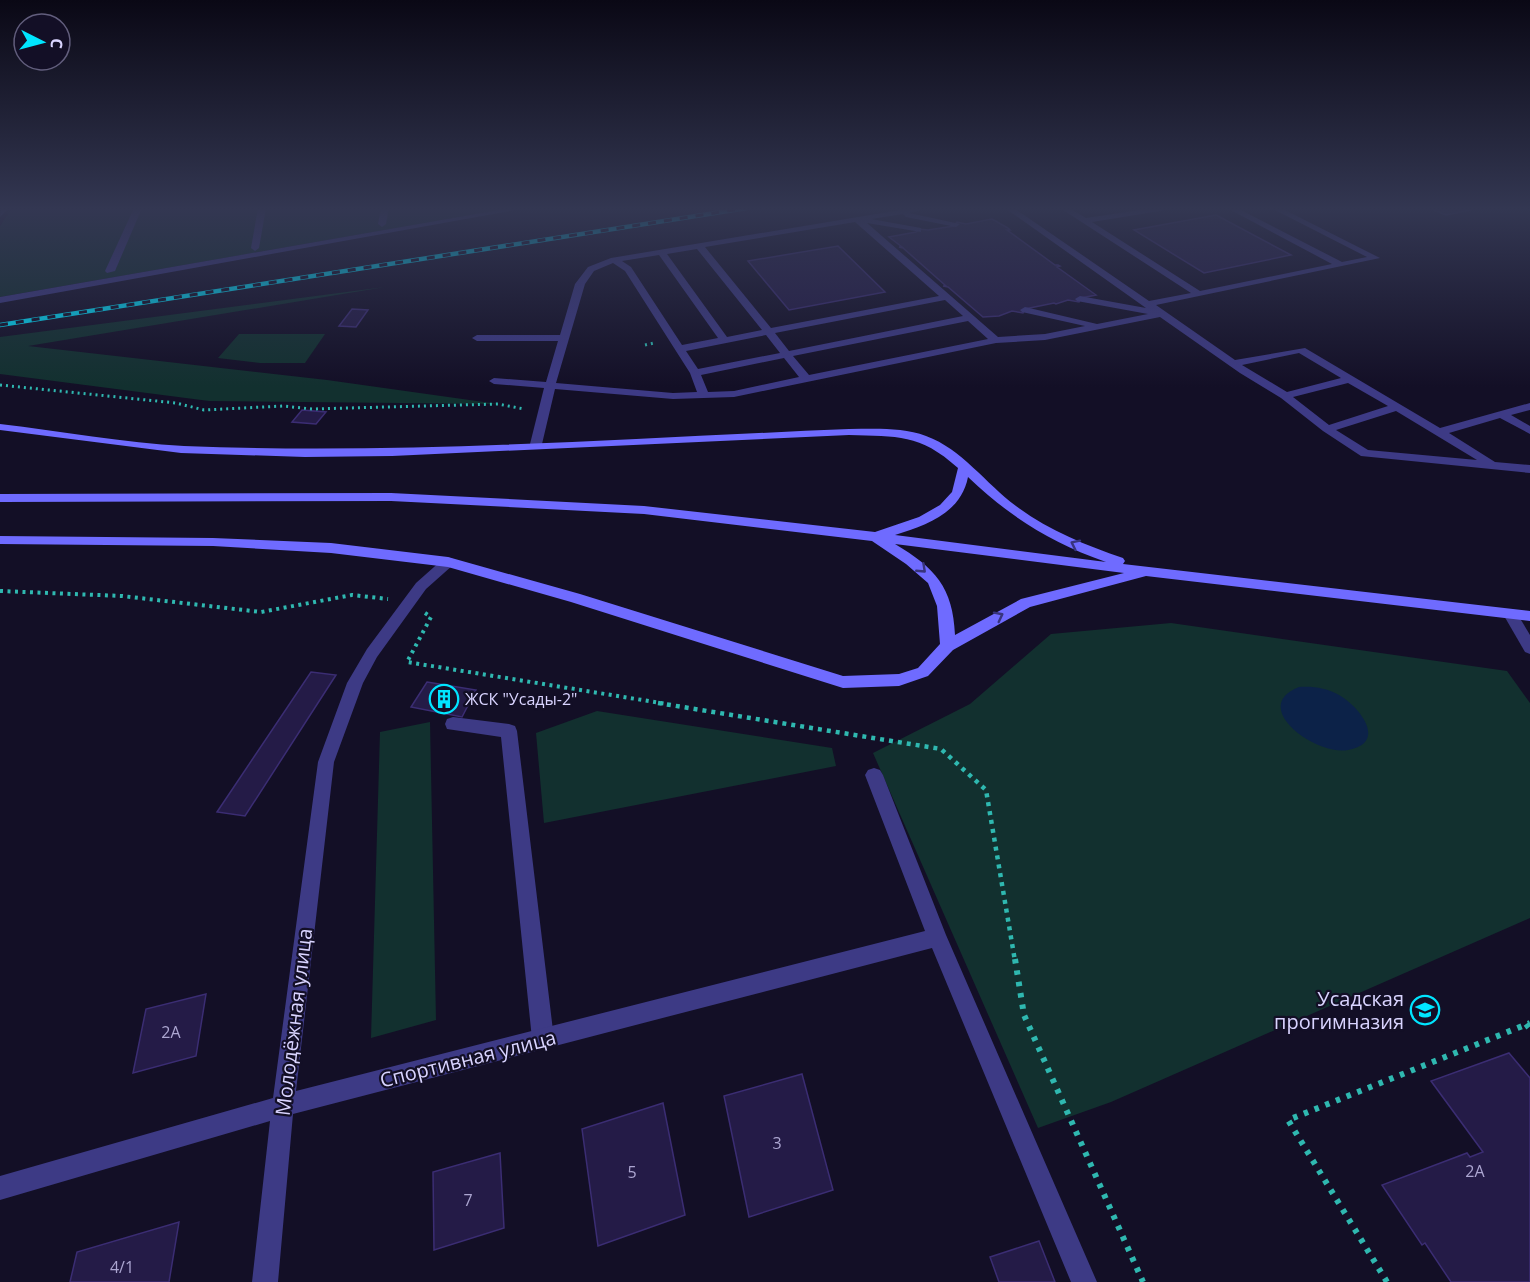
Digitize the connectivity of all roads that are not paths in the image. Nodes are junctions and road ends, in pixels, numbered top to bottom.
1 (111, 268) edge
2 (130, 268) edge
3 (183, 268) edge
4 (596, 268) edge
5 (626, 268) edge
6 (672, 268) edge
7 (718, 268) edge
8 (913, 268) edge
9 (1096, 268) edge
10 (1158, 268) edge
11 (1326, 268) edge
12 (110, 271) junction
13 (0, 292) edge
14 (1199, 294) junction
15 (947, 297) junction
16 (1080, 299) dead end
17 (0, 300) edge
18 (1149, 304) junction
19 (1025, 310) dead end
20 (1163, 314) junction
21 (969, 318) junction
22 (1102, 327) junction
23 (770, 331) junction
24 (477, 338) dead end
25 (564, 338) junction
26 (724, 340) junction
27 (996, 340) junction
28 (679, 349) junction
29 (787, 354) junction
30 (1234, 363) junction
31 (695, 373) junction
32 (806, 379) junction
33 (1350, 379) junction
34 (494, 381) dead end
35 (550, 386) junction
36 (704, 396) junction
37 (1285, 396) junction
38 (1530, 406) edge
39 (1398, 407) junction
40 (1501, 414) junction
41 (0, 427) edge
42 (1327, 429) junction
43 (1530, 431) edge
44 (1439, 432) junction
45 (536, 444) junction
46 (1495, 466) junction
47 (964, 468) junction
48 (1530, 469) edge
49 (0, 498) edge
50 (874, 537) junction
51 (0, 540) edge
52 (448, 562) junction
53 (1149, 572) junction
54 (1510, 614) junction
55 (1530, 616) edge
56 (948, 646) junction
57 (1530, 648) edge
58 (453, 724) dead end
59 (874, 775) dead end
60 (937, 937) junction
61 (543, 1040) junction
62 (283, 1106) junction
63 (0, 1188) edge
64 (265, 1282) edge
65 (1084, 1282) edge

1 - 12 street
2 - 12 street
3 - 17 street
4 - 25 street
5 - 28 street
6 - 26 street
7 - 23 street
8 - 15 street
9 - 18 street
10 - 14 street
11 - 14 street
12 - 13 street
14 - 18 street
15 - 21 street
15 - 23 street
16 - 20 street
18 - 20 street
19 - 22 street
20 - 22 street
20 - 30 street
21 - 27 street
21 - 29 street
22 - 27 street
23 - 26 street
23 - 29 street
24 - 25 street
25 - 35 street
26 - 28 street
27 - 32 street
28 - 31 street
29 - 31 street
29 - 32 street
30 - 33 street
30 - 37 street
31 - 36 street
32 - 36 street
33 - 37 street
33 - 39 street
34 - 35 street
35 - 36 street
35 - 45 street
37 - 42 street
38 - 40 street
39 - 42 street
39 - 44 street
40 - 43 street
40 - 44 street
41 - 45 street
42 - 46 street
44 - 46 street
45 - 47 street
46 - 48 street
47 - 50 street
53 -> 47 street
49 - 50 street
50 - 53 street
50 -> 56 street
51 - 52 street
52 - 56 street
52 - 62 street, Молодёжная улица
53 - 54 street
56 -> 53 street
54 - 55 street
54 - 57 street
58 - 61 street
59 - 60 street
60 - 61 street, Спортивная улица
60 - 65 street
61 - 62 street, Спортивная улица
62 - 63 street, Спортивная улица
62 - 64 street, Молодёжная улица

